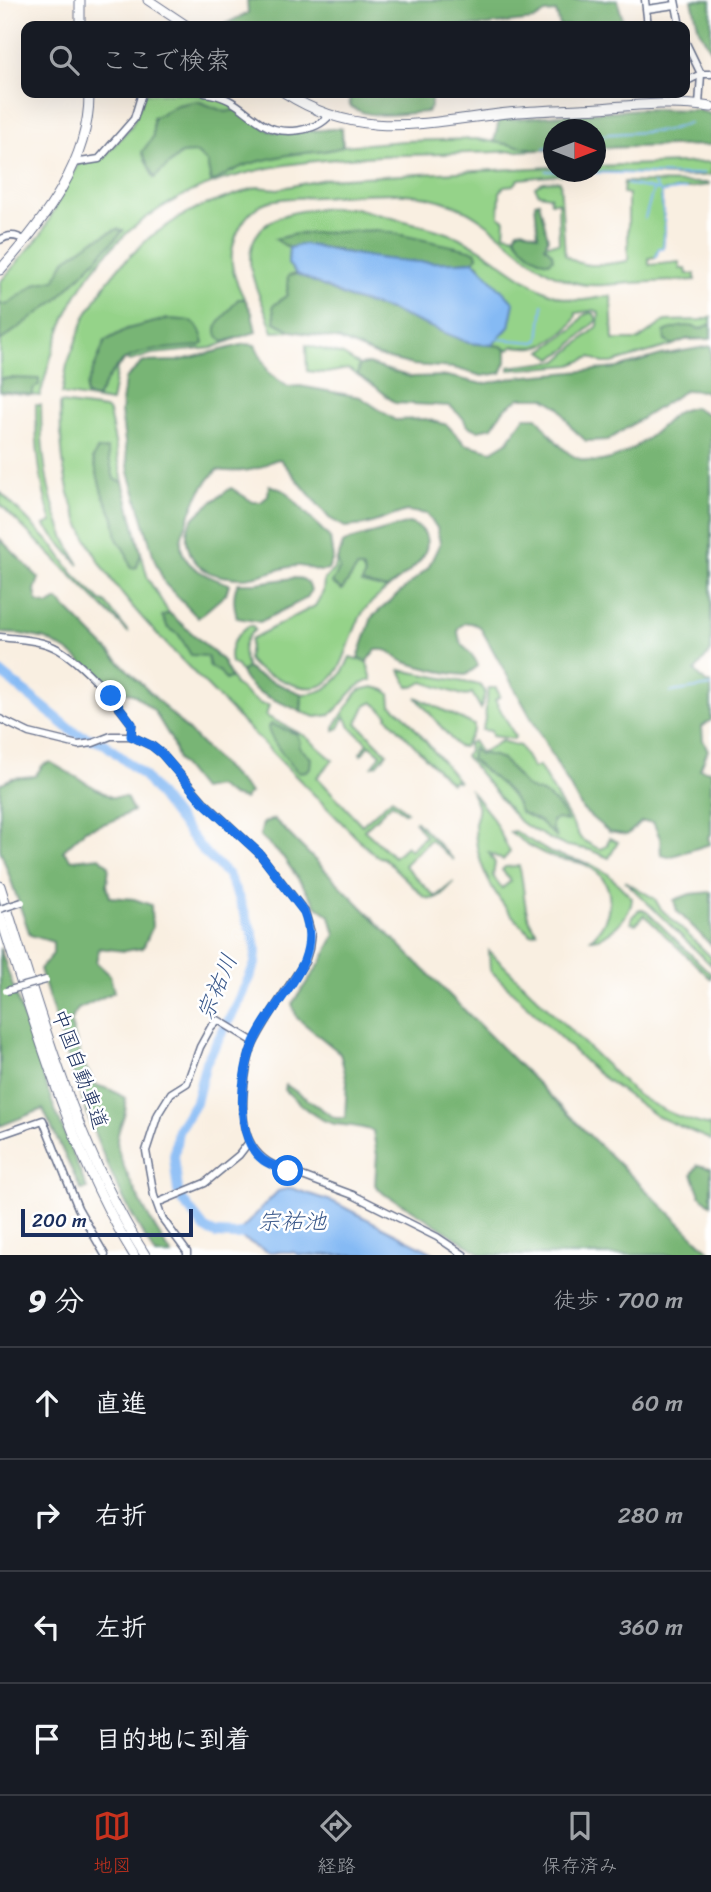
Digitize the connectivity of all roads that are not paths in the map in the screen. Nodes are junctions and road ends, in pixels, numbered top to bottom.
1 (74, 0) edge
2 (80, 0) edge
3 (148, 0) edge
4 (645, 0) edge
5 (675, 3) edge
6 (647, 9) junction
7 (79, 21) edge
8 (80, 21) edge
9 (180, 21) edge
10 (648, 21) edge
11 (679, 21) edge
12 (690, 51) edge
13 (701, 74) junction
14 (710, 74) edge
15 (690, 80) edge
16 (89, 98) edge
17 (140, 98) edge
18 (228, 98) edge
19 (295, 98) edge
20 (699, 105) junction
21 (711, 107) edge
22 (330, 115) junction
23 (74, 163) junction
24 (0, 240) edge
25 (25, 241) junction
26 (0, 270) edge
27 (0, 637) edge
28 (0, 719) edge
29 (131, 736) junction
30 (0, 886) edge
31 (22, 902) dead end
32 (0, 909) edge
33 (0, 915) edge
34 (46, 979) dead end
35 (6, 991) dead end
36 (254, 1042) junction
37 (0, 1135) edge
38 (249, 1142) junction
39 (157, 1203) junction
40 (105, 1255) edge
41 (134, 1255) edge
42 (145, 1255) edge
43 (187, 1255) edge
44 (464, 1255) edge

1 - 7 highway
2 - 8 highway
3 - 9 highway
4 - 6 street
5 - 6 street
5 - 11 street
6 - 10 street
12 - 13 street
13 - 14 street
13 - 15 street
13 - 20 street
16 - 23 highway
17 - 23 street
18 - 22 street
19 - 22 highway
20 - 21 highway
20 - 22 highway
23 - 25 highway
24 - 25 street
25 - 26 highway
27 - 29 street
28 - 29 street
29 - 36 street
30 - 42 highway, 中国自動車道
31 - 32 street, bridge
33 - 41 highway, 中国自動車道
34 - 35 street, bridge
36 - 38 street
36 - 39 street
37 - 40 street
38 - 39 street
38 - 44 street
39 - 43 street

